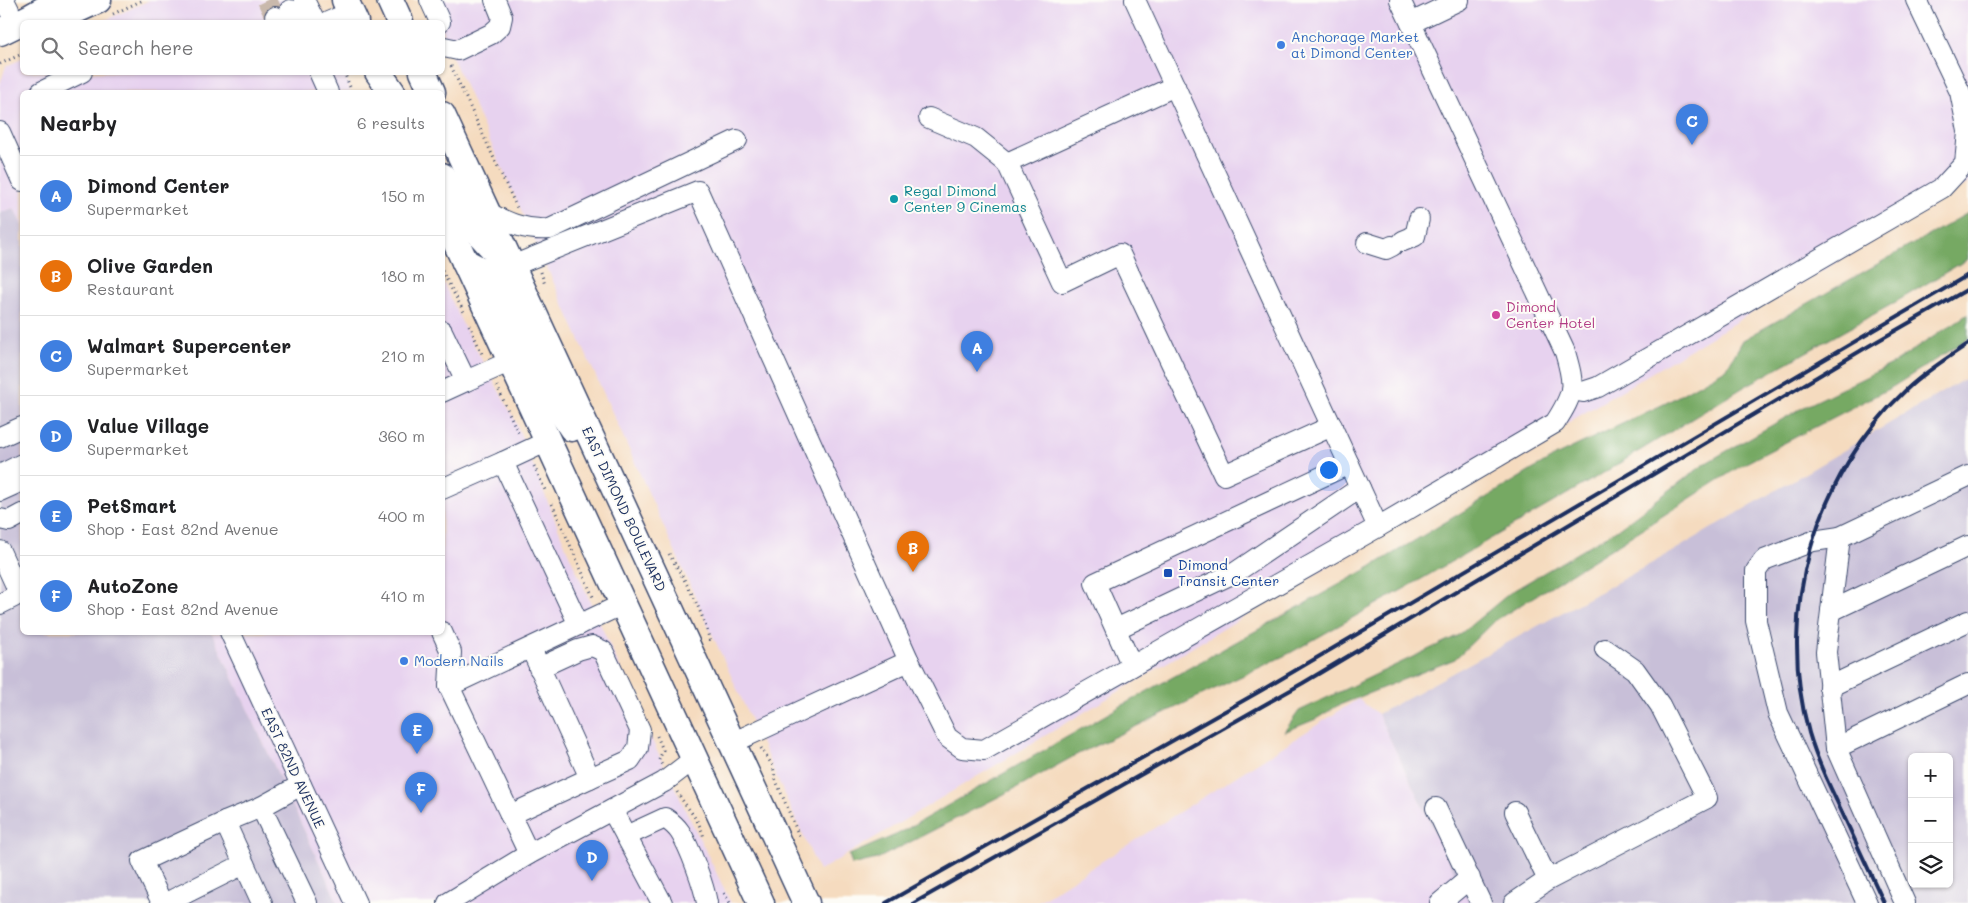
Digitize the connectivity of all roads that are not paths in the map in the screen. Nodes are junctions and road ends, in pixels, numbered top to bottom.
1 (61, 0) edge
2 (390, 0) edge
3 (430, 0) edge
4 (496, 0) edge
5 (1135, 0) edge
6 (1400, 0) edge
7 (1459, 0) edge
8 (1916, 0) edge
9 (104, 8) edge
10 (9, 11) edge
11 (289, 14) edge
12 (58, 20) edge
13 (308, 20) edge
14 (399, 20) edge
15 (439, 20) edge
16 (1411, 23) junction
17 (20, 36) edge
18 (445, 42) edge
19 (0, 46) edge
20 (76, 75) edge
21 (320, 75) edge
22 (379, 75) edge
23 (380, 75) edge
24 (424, 75) edge
25 (1175, 86) junction
26 (45, 90) edge
27 (327, 90) edge
28 (386, 90) edge
29 (391, 90) edge
30 (431, 90) edge
31 (929, 118) dead end
32 (445, 121) edge
33 (0, 132) edge
34 (1968, 132) edge
35 (737, 140) dead end
36 (1007, 163) junction
37 (20, 171) edge
38 (445, 181) edge
39 (487, 212) junction
40 (1419, 219) dead end
41 (445, 226) edge
42 (1367, 243) dead end
43 (454, 266) edge
44 (512, 266) junction
45 (445, 337) edge
46 (500, 366) junction
47 (466, 381) junction
48 (1572, 390) junction
49 (445, 391) edge
50 (1332, 426) junction
51 (20, 428) edge
52 (0, 437) edge
53 (537, 446) junction
54 (503, 462) junction
55 (1349, 464) junction
56 (20, 465) edge
57 (606, 471) junction
58 (0, 475) edge
59 (1968, 476) edge
60 (20, 482) edge
61 (445, 488) edge
62 (1360, 488) junction
63 (0, 491) edge
64 (20, 515) edge
65 (0, 519) edge
66 (1378, 527) junction
67 (1840, 537) junction
68 (1968, 546) edge
69 (0, 551) edge
70 (0, 604) edge
71 (612, 609) junction
72 (1831, 610) junction
73 (1968, 621) edge
74 (579, 625) junction
75 (1116, 629) junction
76 (231, 635) edge
77 (443, 635) edge
78 (530, 648) junction
79 (1605, 649) dead end
80 (910, 661) junction
81 (1132, 666) junction
82 (539, 668) junction
83 (1968, 684) edge
84 (449, 686) junction
85 (1829, 687) junction
86 (732, 743) junction
87 (1836, 748) junction
88 (694, 759) junction
89 (590, 778) junction
90 (301, 785) junction
91 (261, 807) junction
92 (1436, 808) dead end
93 (612, 810) junction
94 (1515, 812) dead end
95 (510, 815) junction
96 (225, 822) junction
97 (626, 836) junction
98 (529, 854) junction
99 (244, 864) junction
100 (1470, 878) junction
101 (1548, 880) junction
102 (164, 903) edge
103 (262, 903) edge
104 (308, 903) edge
105 (356, 903) edge
106 (448, 903) edge
107 (662, 903) edge
108 (707, 903) edge
109 (761, 903) edge
110 (806, 903) edge
111 (1440, 903) edge
112 (1481, 903) edge
113 (1514, 903) edge
114 (1867, 903) edge
115 (1905, 903) edge

1 - 10 main road
2 - 14 main road
3 - 15 street
4 - 18 street
5 - 25 street
6 - 16 street
7 - 16 street
8 - 34 street
9 - 12 main road
11 - 13 street
16 - 48 street
17 - 19 main road
20 - 26 street
21 - 27 street
22 - 28 main road
23 - 29 main road
24 - 30 main road
25 - 36 street
25 - 50 street
31 - 36 street
32 - 39 main road, EAST DIMOND BOULEVARD
33 - 37 street
34 - 48 street
35 - 39 street
36 - 50 street
38 - 44 main road
39 - 44 main road, EAST DIMOND BOULEVARD
40 - 42 street
41 - 43 main road
43 - 46 main road
43 - 57 main road
44 - 57 main road, EAST DIMOND BOULEVARD
44 - 80 street
45 - 47 street
46 - 47 street
46 - 53 main road
47 - 49 street
48 - 66 street
50 - 55 street
51 - 52 street
53 - 54 street
53 - 71 main road
54 - 61 street
54 - 74 street
55 - 62 street
55 - 75 street
56 - 58 street
57 - 86 main road, EAST DIMOND BOULEVARD
59 - 67 street
60 - 63 street
62 - 66 street
62 - 75 street
64 - 65 street
66 - 81 street
67 - 72 street
67 - 114 street
68 - 72 street
69 - 70 street
71 - 74 street
71 - 88 main road
72 - 85 street
73 - 85 street
74 - 78 street
75 - 81 street
76 - 90 street, EAST 82ND AVENUE
77 - 84 street
78 - 82 street
78 - 84 street
79 - 101 street
80 - 81 street
80 - 86 street
82 - 89 street
82 - 89 street
83 - 87 street
84 - 95 street
85 - 87 street
86 - 88 main road
86 - 110 main road, EAST DIMOND BOULEVARD
87 - 115 street
88 - 93 street
88 - 109 main road
89 - 95 street
90 - 91 street
90 - 105 street, EAST 82ND AVENUE
91 - 96 street
91 - 104 street
92 - 100 street
93 - 97 street
93 - 98 street
94 - 101 street
95 - 98 street
96 - 99 street
96 - 102 street
97 - 107 street
97 - 108 street
98 - 106 street
99 - 102 street
99 - 103 street
100 - 111 street
100 - 112 street
101 - 113 street

